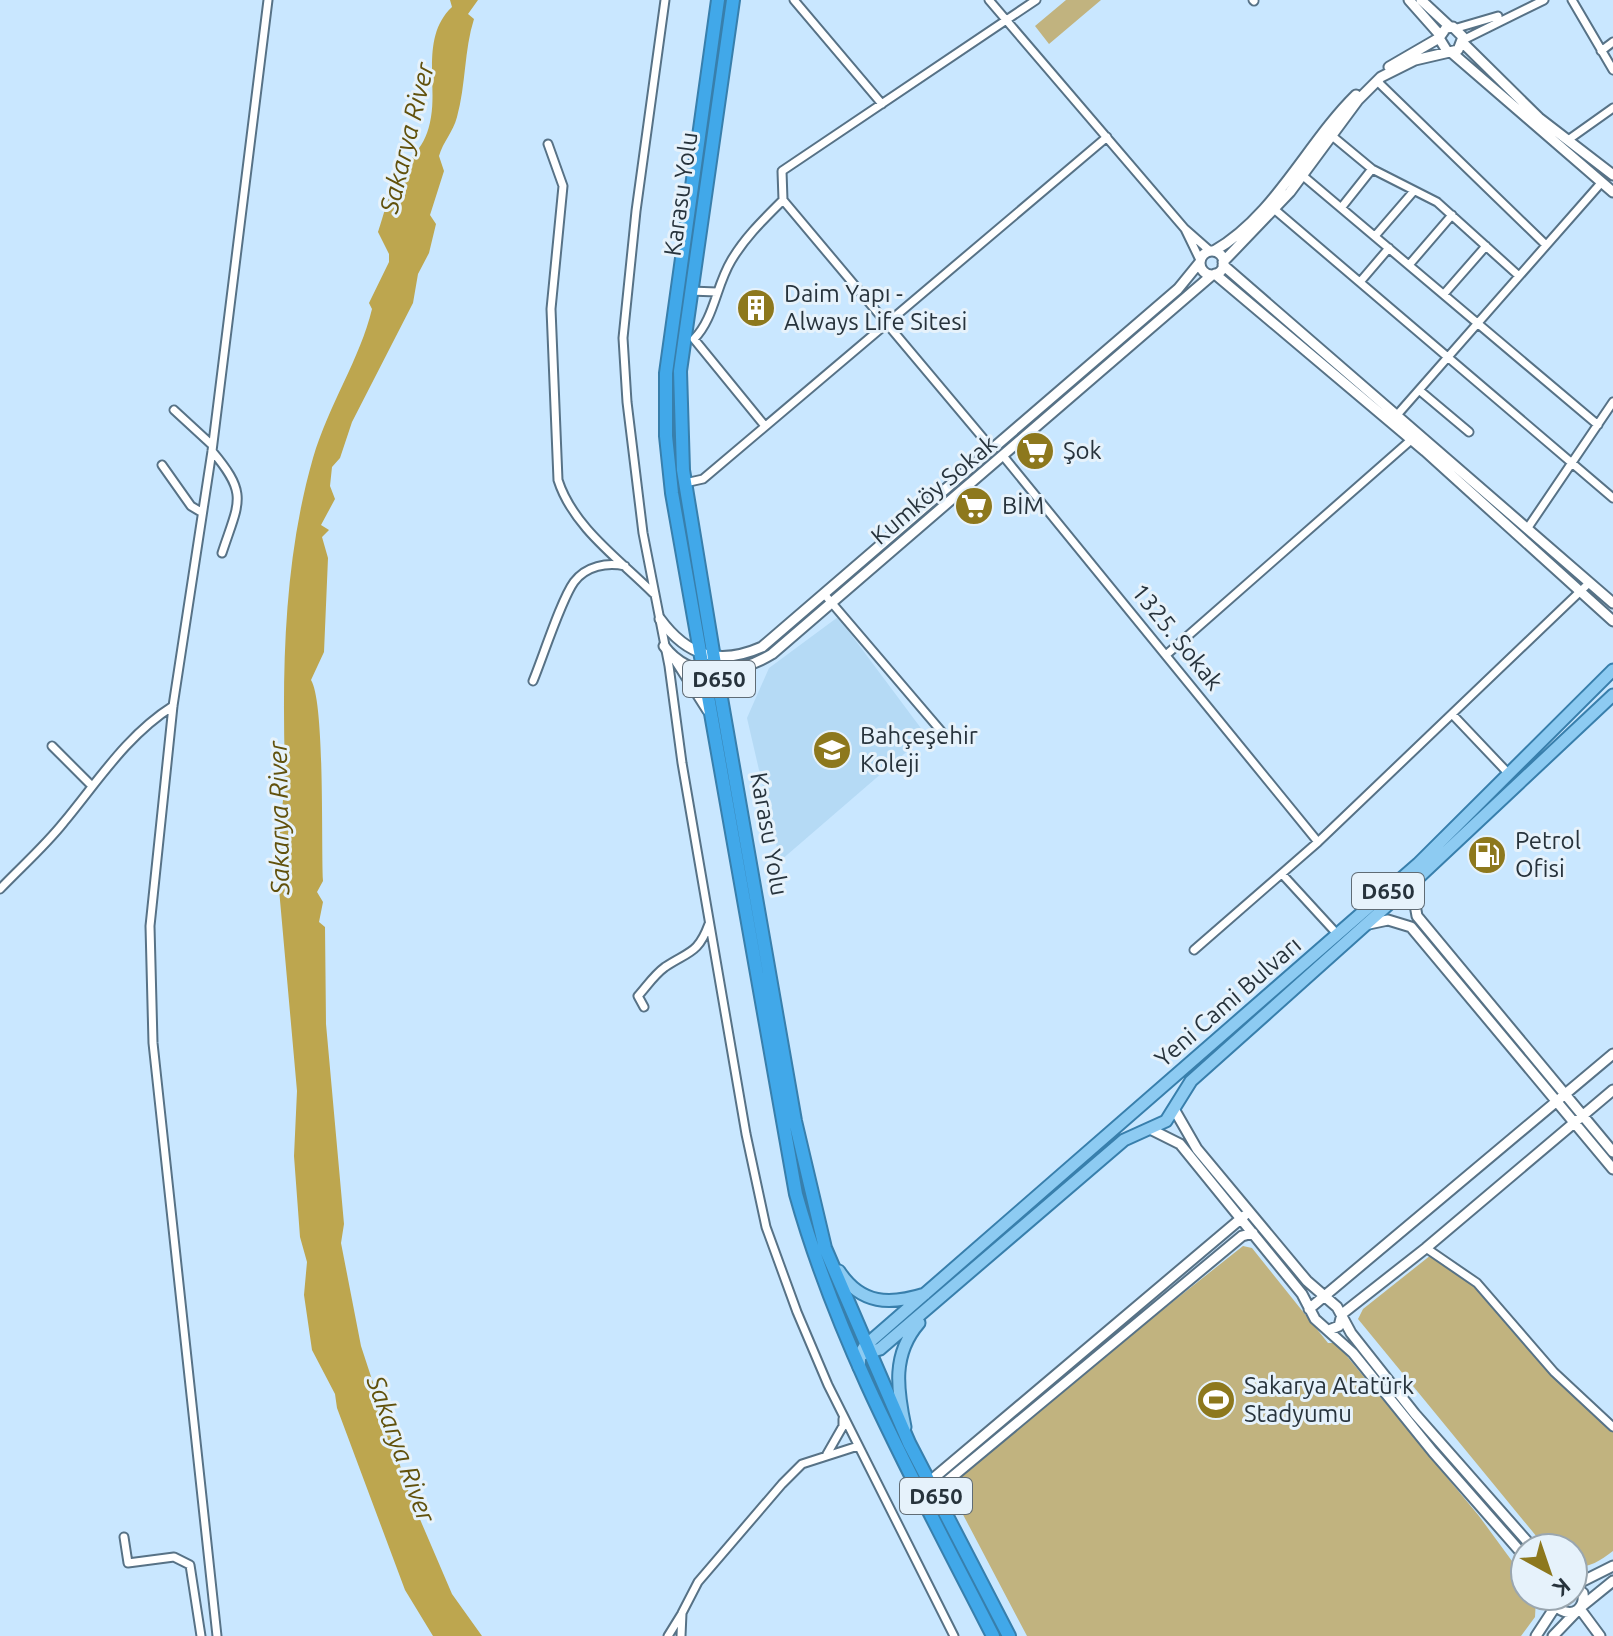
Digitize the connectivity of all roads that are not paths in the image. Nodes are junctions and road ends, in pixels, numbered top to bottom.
1 (268, 0) edge
2 (665, 0) edge
3 (718, 0) edge
4 (733, 0) edge
5 (794, 0) edge
6 (989, 0) edge
7 (1036, 0) edge
8 (1409, 0) edge
9 (1421, 0) edge
10 (1544, 0) edge
11 (1572, 0) edge
12 (1516, 11) junction
13 (1007, 20) junction
14 (1453, 28) junction
15 (1439, 36) junction
16 (1463, 42) junction
17 (1613, 42) edge
18 (1449, 51) junction
19 (1601, 51) junction
20 (1613, 70) edge
21 (1377, 81) junction
22 (882, 104) junction
23 (1613, 108) edge
24 (1331, 135) junction
25 (1107, 137) junction
26 (1568, 140) junction
27 (548, 144) dead end
28 (1372, 169) junction
29 (1302, 175) junction
30 (1613, 175) edge
31 (1601, 183) junction
32 (1413, 192) junction
33 (1613, 192) edge
34 (783, 200) junction
35 (1341, 208) junction
36 (1274, 209) junction
37 (1452, 215) junction
38 (1185, 229) junction
39 (1375, 236) junction
40 (1546, 245) junction
41 (1486, 246) junction
42 (1389, 248) junction
43 (1212, 251) junction
44 (1200, 261) junction
45 (1223, 264) junction
46 (1409, 265) junction
47 (1213, 274) junction
48 (1519, 276) junction
49 (1360, 282) junction
50 (690, 291) junction
51 (717, 292) junction
52 (1444, 294) junction
53 (887, 322) junction
54 (1478, 323) junction
55 (689, 342) junction
56 (1449, 356) junction
57 (1419, 390) junction
58 (1613, 402) edge
59 (174, 410) dead end
60 (1397, 415) junction
61 (1598, 425) junction
62 (765, 426) junction
63 (1469, 432) dead end
64 (1411, 440) junction
65 (212, 448) junction
66 (993, 450) junction
67 (1004, 457) junction
68 (1572, 463) junction
69 (162, 465) dead end
70 (685, 483) junction
71 (1613, 498) edge
72 (201, 512) junction
73 (1527, 529) junction
74 (222, 553) dead end
75 (627, 567) junction
76 (1585, 587) junction
77 (655, 595) junction
78 (825, 595) junction
79 (1613, 603) edge
80 (832, 604) junction
81 (660, 619) junction
82 (1613, 621) edge
83 (664, 646) junction
84 (1166, 655) junction
85 (700, 656) junction
86 (714, 658) junction
87 (674, 659) junction
88 (702, 670) junction
89 (1613, 670) edge
90 (718, 672) junction
91 (533, 681) dead end
92 (1613, 695) edge
93 (173, 706) junction
94 (1452, 714) junction
95 (711, 720) junction
96 (947, 738) dead end
97 (52, 746) dead end
98 (1508, 773) junction
99 (92, 786) junction
100 (1318, 842) junction
101 (1282, 874) junction
102 (1418, 878) junction
103 (0, 889) edge
104 (710, 922) junction
105 (1366, 926) junction
106 (1338, 935) junction
107 (1194, 950) dead end
108 (644, 1007) dead end
109 (1613, 1054) edge
110 (1613, 1090) edge
111 (1562, 1098) junction
112 (1147, 1103) junction
113 (1174, 1109) junction
114 (1578, 1118) junction
115 (1150, 1129) junction
116 (1613, 1152) edge
117 (1613, 1169) edge
118 (1249, 1211) junction
119 (1241, 1219) junction
120 (1261, 1226) junction
121 (1252, 1234) junction
122 (825, 1248) junction
123 (1426, 1248) junction
124 (929, 1293) junction
125 (1326, 1295) junction
126 (942, 1297) junction
127 (1309, 1309) junction
128 (1342, 1314) junction
129 (1329, 1330) junction
130 (861, 1350) junction
131 (844, 1416) junction
132 (1613, 1427) edge
133 (909, 1443) junction
134 (858, 1446) junction
135 (826, 1454) junction
136 (931, 1487) junction
137 (1519, 1532) edge
138 (124, 1537) dead end
139 (1509, 1539) edge
140 (1613, 1566) edge
141 (1589, 1578) edge
142 (1613, 1581) edge
143 (1589, 1601) edge
144 (1548, 1612) edge
145 (1576, 1612) edge
146 (1583, 1612) edge
147 (682, 1613) junction
148 (201, 1636) edge
149 (217, 1636) edge
150 (668, 1636) edge
151 (681, 1636) edge
152 (954, 1636) edge
153 (993, 1636) edge
154 (1009, 1636) edge
155 (1536, 1636) edge
156 (1553, 1636) edge
157 (1600, 1636) edge

1 - 65 street
2 - 77 street
3 - 85 highway
4 - 50 highway, Karasu Yolu / D650
5 - 22 street
6 - 13 street
7 - 13 street
8 - 15 street
9 - 14 street
10 - 12 street
11 - 19 street
12 - 14 street
12 - 16 street
13 - 22 street
13 - 25 street
14 - 15 street
14 - 16 street
15 - 18 street
15 - 43 street
16 - 18 street
16 - 26 street
17 - 19 street
18 - 21 street
18 - 31 street
19 - 20 street
21 - 24 street
21 - 40 street
22 - 34 street
23 - 26 street
24 - 28 street
24 - 29 street
25 - 38 street
25 - 53 street
26 - 30 street
27 - 75 street
28 - 32 street
28 - 35 street
29 - 35 street
29 - 36 street
31 - 33 street
31 - 40 street
32 - 37 street
32 - 39 street
34 - 51 street
34 - 53 street
35 - 39 street
36 - 45 street
36 - 49 street
37 - 41 street
37 - 46 street
38 - 43 street
38 - 44 street
39 - 42 street
40 - 48 street
41 - 48 street
41 - 52 street
42 - 46 street
42 - 49 street
43 - 44 street, Kumköy Sokak
43 - 45 street
44 - 47 street
44 - 66 street, Kumköy Sokak
45 - 47 street, Kumköy Sokak
45 - 60 street
46 - 52 street
47 - 64 street
47 - 67 street, Kumköy Sokak
48 - 54 street
49 - 56 street
50 - 51 street
50 - 55 highway, Karasu Yolu / D650
51 - 55 street
52 - 54 street
53 - 62 street
53 - 66 street
54 - 56 street
54 - 61 street
55 - 62 street
55 - 70 highway, Karasu Yolu / D650
56 - 57 street
56 - 68 street
57 - 60 street
57 - 63 street
58 - 61 street
59 - 65 street
60 - 73 street
61 - 68 street
62 - 70 street
64 - 76 street
64 - 84 street
65 - 72 street
65 - 74 street
66 - 78 street, Kumköy Sokak
67 - 80 street, Kumköy Sokak
67 - 84 street, 1325. Sokak
68 - 71 street
68 - 73 street
69 - 72 street
70 - 86 highway, Karasu Yolu / D650
72 - 93 street
73 - 76 street
75 - 77 street
75 - 91 street
76 - 79 street
76 - 82 street
76 - 94 street
77 - 81 street
78 - 80 street
78 - 86 street, Kumköy Sokak
80 - 90 street, Kumköy Sokak
80 - 96 street
81 - 83 street
81 - 85 street
83 - 87 street
83 - 104 street
84 - 100 street, 1325. Sokak
85 - 86 street, Kumköy Sokak
85 - 88 highway
86 - 90 highway, Karasu Yolu / D650
87 - 88 street, Kumköy Sokak
87 - 95 street
88 - 90 street, Kumköy Sokak
88 - 95 highway
89 - 98 main road, Yeni Cami Bulvarı / D650
90 - 122 highway, Karasu Yolu / D650
92 - 102 main road, Yeni Cami Bulvarı
93 - 99 street
93 - 149 street
94 - 98 street
94 - 100 street
95 - 130 highway
97 - 99 street
98 - 106 main road, Yeni Cami Bulvarı / D650
99 - 103 street
100 - 101 street
101 - 106 street
101 - 107 street
102 - 105 main road, Yeni Cami Bulvarı
102 - 111 street
104 - 108 street
104 - 131 street
105 - 111 street
105 - 113 main road, Yeni Cami Bulvarı
106 - 112 main road, Yeni Cami Bulvarı / D650
109 - 111 street
110 - 114 street
111 - 114 street
111 - 125 street
112 - 113 main road
112 - 115 main road
112 - 124 main road, Yeni Cami Bulvarı / D650
113 - 115 main road, Yeni Cami Bulvarı
113 - 118 street
114 - 116 street
114 - 117 street
114 - 123 street
115 - 119 street
115 - 126 main road, Yeni Cami Bulvarı
118 - 119 street
118 - 120 street
119 - 121 street
119 - 136 street
120 - 121 street
120 - 125 street
121 - 127 street
121 - 136 street
122 - 124 main road
122 - 130 highway, Karasu Yolu / D650
123 - 128 street
123 - 132 street
124 - 130 main road, Yeni Cami Bulvarı / D650
125 - 127 street
125 - 128 street
126 - 130 main road, Yeni Cami Bulvarı
126 - 133 main road
127 - 129 street
128 - 129 street
128 - 137 street
129 - 139 street
130 - 133 highway, Karasu Yolu / D650
130 - 153 highway, Karasu Yolu / D650
131 - 134 street
131 - 135 street
133 - 136 highway, Karasu Yolu / D650
134 - 135 street
134 - 152 street
135 - 147 street
136 - 154 highway, Karasu Yolu / D650
138 - 148 street
140 - 141 street
142 - 143 street
144 - 155 street
145 - 156 street
146 - 157 street
147 - 150 street
147 - 151 street

